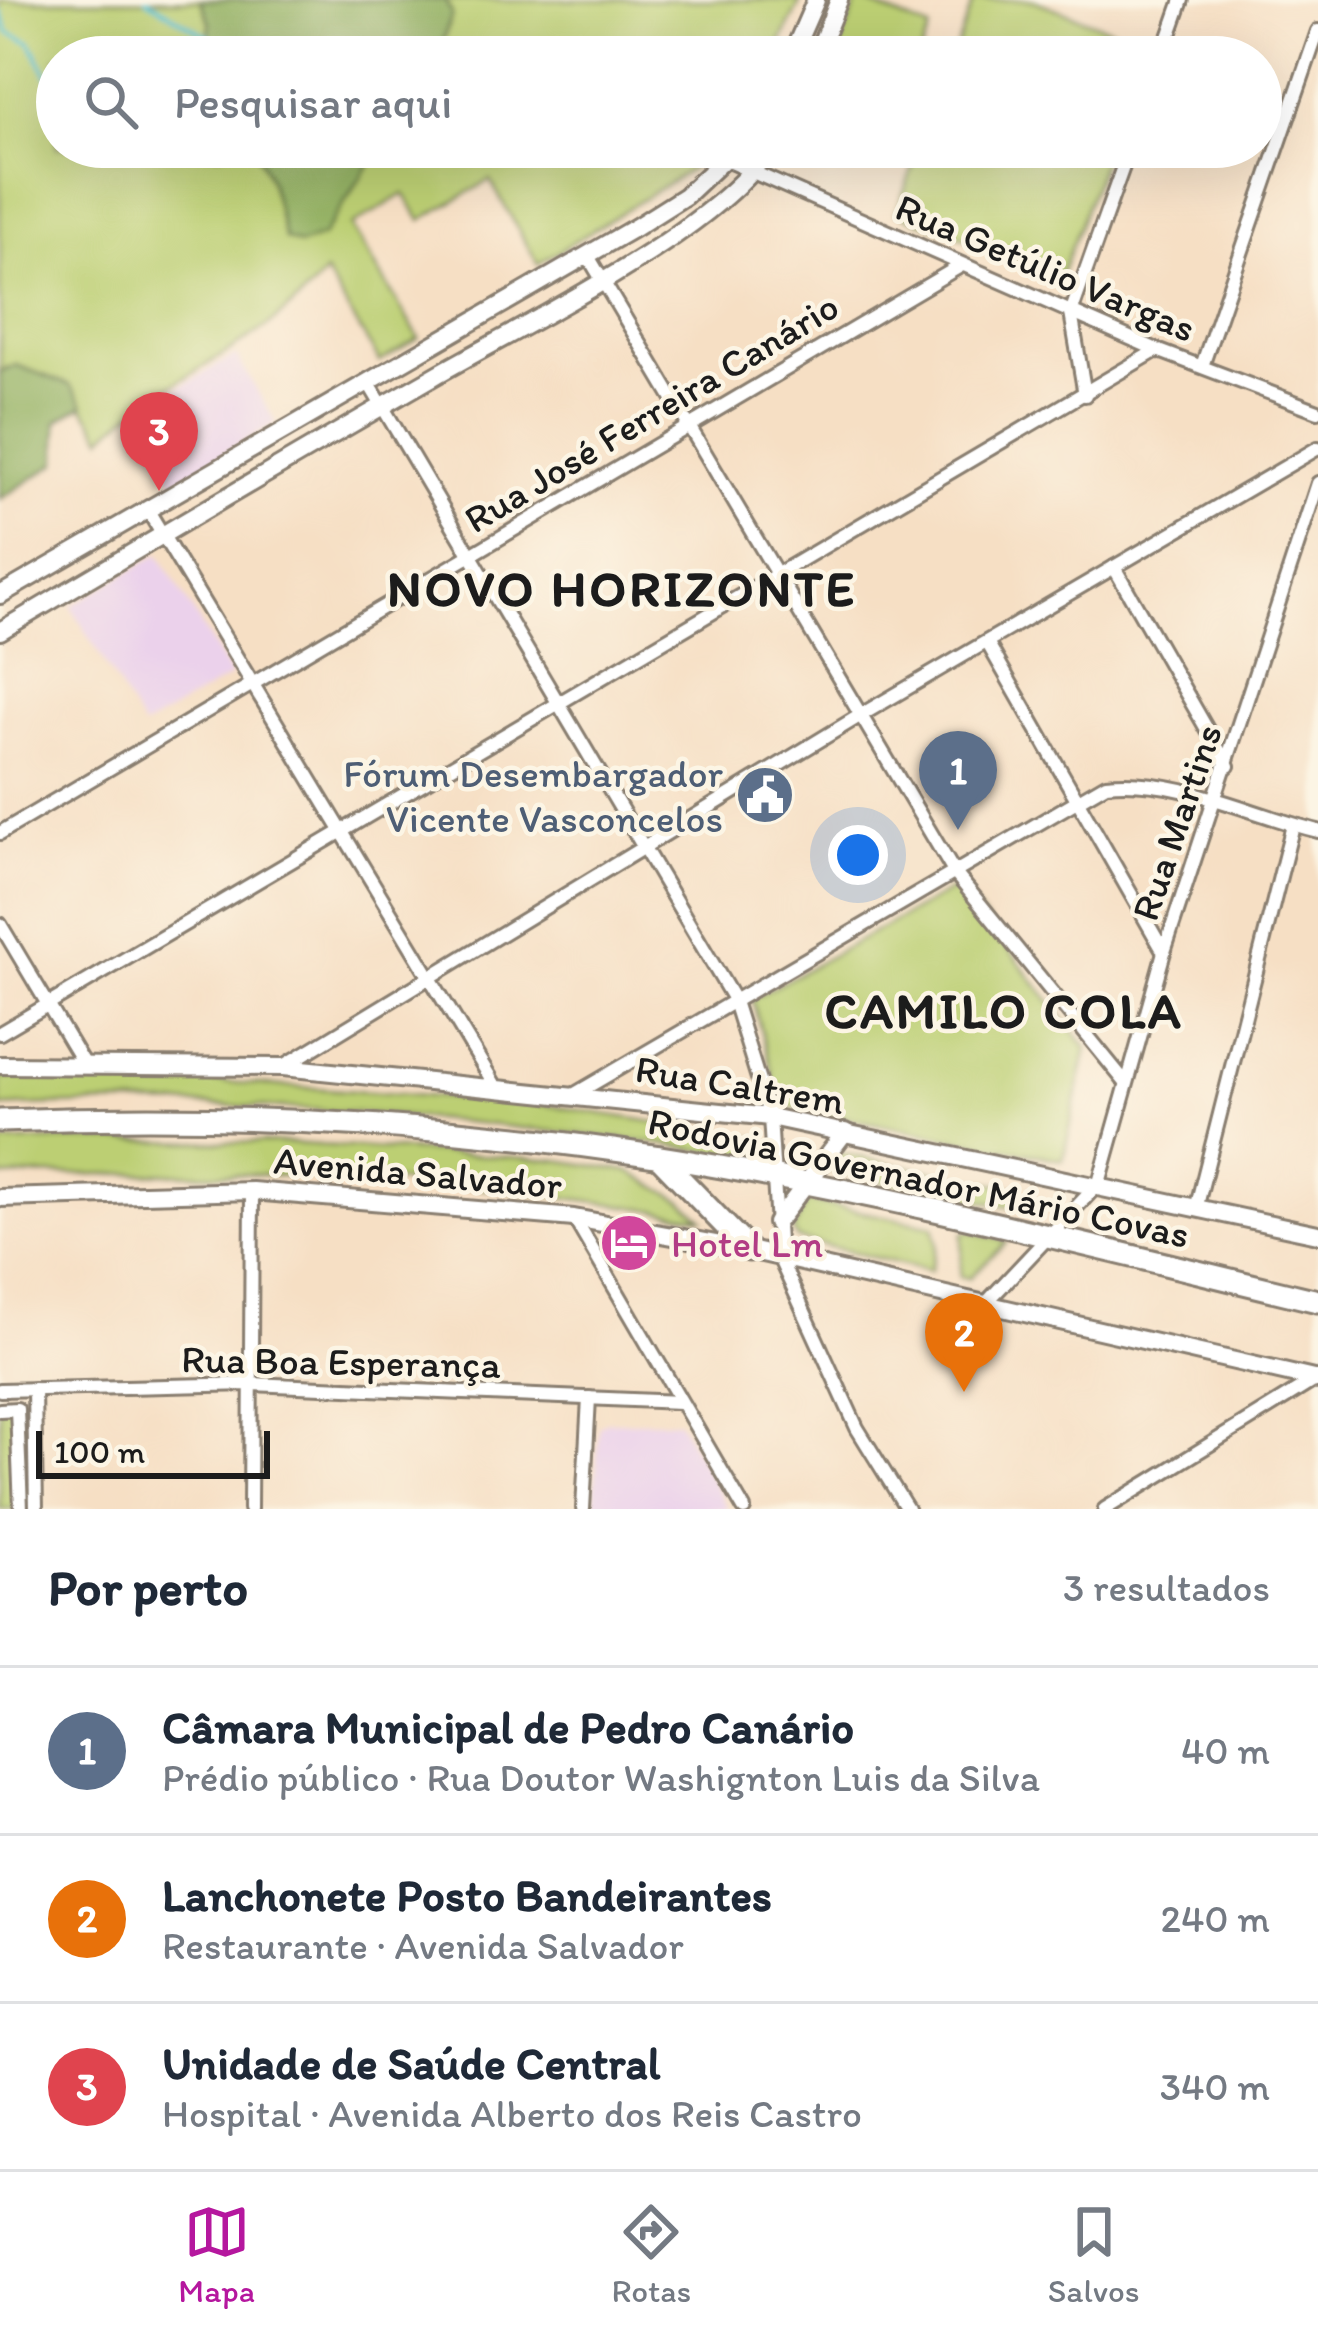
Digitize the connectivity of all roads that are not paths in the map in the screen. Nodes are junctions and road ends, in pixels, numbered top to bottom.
1 (815, 0) edge
2 (839, 0) edge
3 (1182, 0) edge
4 (1318, 31) edge
5 (800, 36) edge
6 (824, 36) edge
7 (1169, 36) edge
8 (1282, 135) edge
9 (716, 168) edge
10 (746, 168) edge
11 (757, 168) edge
12 (1123, 168) edge
13 (1271, 168) edge
14 (753, 175) junction
15 (588, 256) junction
16 (962, 265) junction
17 (603, 279) junction
18 (1071, 313) junction
19 (1157, 350) junction
20 (1202, 366) junction
21 (368, 382) junction
22 (1085, 395) junction
23 (382, 407) junction
24 (1318, 410) edge
25 (687, 422) junction
26 (1318, 448) edge
27 (1318, 484) edge
28 (146, 509) junction
29 (162, 535) junction
30 (468, 555) junction
31 (1114, 567) junction
32 (777, 573) junction
33 (0, 595) edge
34 (0, 631) edge
35 (987, 642) junction
36 (250, 681) junction
37 (556, 701) junction
38 (862, 716) junction
39 (1228, 766) junction
40 (1078, 799) junction
41 (1214, 800) junction
42 (1293, 825) junction
43 (1318, 831) edge
44 (0, 832) edge
45 (338, 832) junction
46 (644, 848) junction
47 (954, 872) junction
48 (0, 924) edge
49 (1164, 952) junction
50 (426, 978) junction
51 (734, 998) junction
52 (49, 1004) junction
53 (0, 1033) edge
54 (83, 1063) junction
55 (0, 1065) edge
56 (283, 1067) junction
57 (1126, 1082) junction
58 (496, 1087) junction
59 (575, 1094) junction
60 (770, 1117) junction
61 (0, 1121) edge
62 (844, 1132) junction
63 (658, 1156) junction
64 (775, 1176) junction
65 (805, 1182) junction
66 (1099, 1183) junction
67 (252, 1191) junction
68 (0, 1198) edge
69 (1197, 1205) junction
70 (574, 1218) junction
71 (776, 1223) junction
72 (1318, 1234) edge
73 (1052, 1237) junction
74 (749, 1250) junction
75 (779, 1257) junction
76 (1318, 1301) edge
77 (986, 1303) junction
78 (1317, 1379) edge
79 (251, 1384) junction
80 (34, 1389) junction
81 (0, 1390) edge
82 (589, 1398) junction
83 (680, 1402) junction
84 (0, 1411) edge
85 (20, 1509) edge
86 (36, 1509) edge
87 (250, 1509) edge
88 (583, 1509) edge
89 (744, 1509) edge
90 (907, 1509) edge
91 (1105, 1509) edge

1 - 5 street
2 - 6 street
3 - 7 street
4 - 8 street
9 - 15 street
10 - 14 street, Rua Getúlio Vargas
11 - 14 street
12 - 18 street
13 - 20 street
14 - 16 street, Rua Getúlio Vargas
14 - 17 street
15 - 17 street
15 - 21 street
16 - 18 street, Rua Getúlio Vargas
16 - 25 street, Rua José Ferreira Canário
17 - 23 street
17 - 25 street
18 - 19 street, Rua Getúlio Vargas
18 - 22 street
19 - 20 street, Rua Getúlio Vargas
19 - 22 street
20 - 24 street, Rua Getúlio Vargas
21 - 23 street
21 - 28 street
22 - 32 street
23 - 29 street
23 - 30 street
25 - 30 street, Rua José Ferreira Canário
25 - 32 street
26 - 31 street
27 - 39 street, Rua Martins
28 - 29 street
28 - 33 street
29 - 34 street
29 - 36 street
30 - 36 street, Rua José Ferreira Canário
30 - 37 street
31 - 35 street
31 - 39 street
32 - 37 street
32 - 38 street
35 - 38 street
35 - 40 street
36 - 44 street, Rua José Ferreira Canário
36 - 45 street
37 - 45 street
37 - 46 street
38 - 46 street
38 - 47 street
39 - 41 street, Rua Martins
40 - 41 street
40 - 47 street
40 - 49 street
41 - 42 street
41 - 49 street, Rua Martins
42 - 43 street
42 - 69 street
45 - 50 street
45 - 52 street
46 - 50 street
46 - 51 street
47 - 51 street
47 - 57 street
48 - 52 street
49 - 57 street, Rua Martins
50 - 56 street
50 - 58 street
51 - 59 street
51 - 60 street
52 - 53 street
52 - 54 street
54 - 55 street, Rua Caltrem
54 - 56 street, Rua Caltrem
56 - 58 street, Rua Caltrem
57 - 66 street, Rua Martins
58 - 59 street, Rua Caltrem
59 - 60 street, Rua Caltrem
60 - 62 street, Rua Caltrem
60 - 64 street
61 - 63 highway, Rodovia Governador Mário Covas
62 - 65 street
62 - 66 street, Rua Caltrem
63 - 64 highway, Rodovia Governador Mário Covas
63 - 74 highway
64 - 65 highway, Rodovia Governador Mário Covas
64 - 71 street
65 - 71 street
65 - 73 highway, Rodovia Governador Mário Covas
66 - 69 street, Rua Caltrem
66 - 73 street, Rua Martins
67 - 68 street, Avenida Salvador
67 - 70 street, Avenida Salvador
67 - 79 street
69 - 72 street, Rua Caltrem
70 - 74 street, Avenida Salvador
70 - 83 street
71 - 75 street
73 - 76 highway, Rodovia Governador Mário Covas
73 - 77 street, Rua Martins
74 - 75 street, Avenida Salvador
75 - 77 street, Avenida Salvador
75 - 90 street
77 - 78 street, Avenida Salvador
78 - 91 street
79 - 80 street, Rua Boa Esperança
79 - 82 street, Rua Boa Esperança
79 - 87 street
80 - 81 street, Rua Boa Esperança
80 - 86 street
82 - 83 street, Rua Boa Esperança
82 - 88 street
83 - 89 street
84 - 85 street

